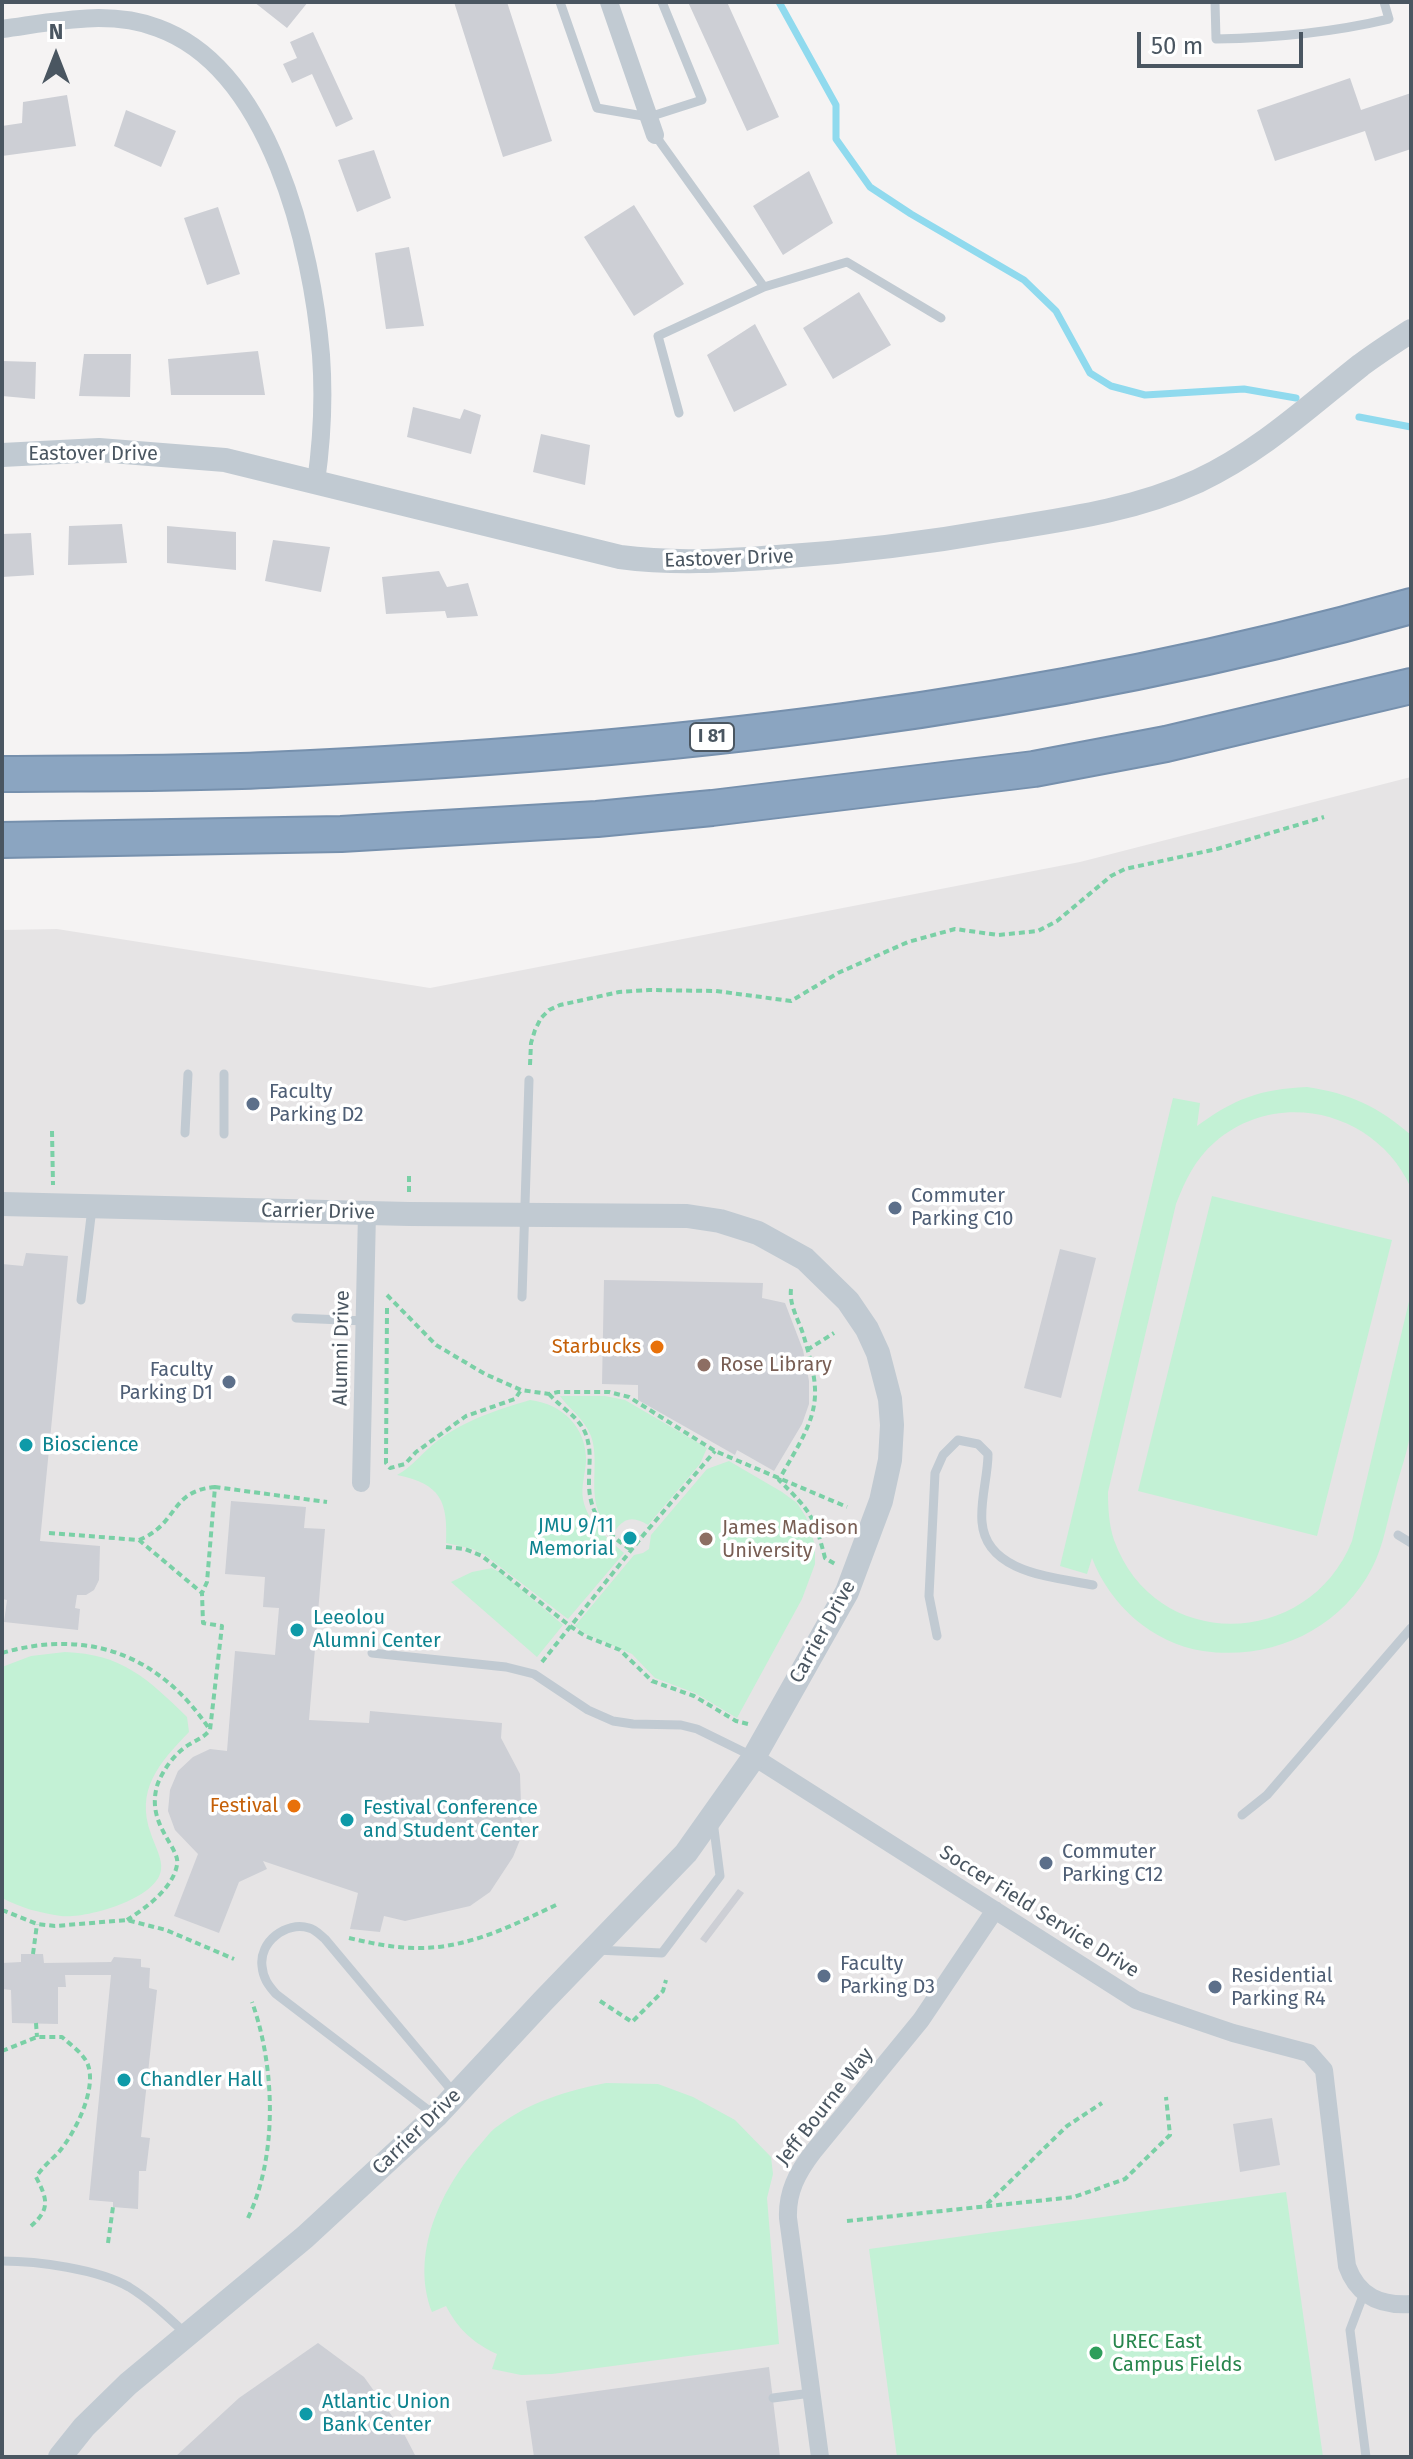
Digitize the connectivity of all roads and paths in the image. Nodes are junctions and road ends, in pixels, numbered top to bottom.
1 (560, 2) edge
2 (609, 2) edge
3 (662, 2) edge
4 (1215, 2) edge
5 (1384, 2) edge
6 (2, 29) edge
7 (652, 126) junction
8 (764, 287) junction
9 (941, 318) dead end
10 (1411, 331) edge
11 (679, 413) dead end
12 (2, 455) edge
13 (316, 482) junction
14 (1411, 606) edge
15 (1411, 686) edge
16 (2, 774) edge
17 (1324, 817) dead end
18 (2, 840) edge
19 (188, 1074) dead end
20 (224, 1074) dead end
21 (529, 1080) joint
22 (52, 1131) dead end
23 (185, 1133) dead end
24 (224, 1134) dead end
25 (409, 1173) dead end
26 (53, 1185) dead end
27 (409, 1192) dead end
28 (2, 1204) edge
29 (92, 1207) junction
30 (367, 1213) junction
31 (525, 1216) junction
32 (388, 1281) dead end
33 (791, 1289) dead end
34 (387, 1295) junction
35 (522, 1297) dead end
36 (81, 1300) dead end
37 (296, 1318) dead end
38 (365, 1321) junction
39 (834, 1333) dead end
40 (807, 1350) junction
41 (521, 1390) junction
42 (549, 1394) junction
43 (715, 1451) junction
44 (779, 1480) junction
45 (361, 1483) dead end
46 (215, 1487) junction
47 (327, 1502) dead end
48 (847, 1507) dead end
49 (49, 1533) dead end
50 (1398, 1535) dead end
51 (139, 1540) junction
52 (1411, 1543) edge
53 (446, 1547) dead end
54 (632, 1550) junction
55 (835, 1564) dead end
56 (1093, 1585) dead end
57 (202, 1593) junction
58 (570, 1626) junction
59 (1411, 1628) edge
60 (937, 1636) dead end
61 (2, 1653) edge
62 (372, 1653) dead end
63 (534, 1674) junction
64 (748, 1724) dead end
65 (210, 1730) junction
66 (754, 1757) junction
67 (1242, 1815) dead end
68 (713, 1818) junction
69 (556, 1905) dead end
70 (2, 1910) edge
71 (995, 1910) junction
72 (127, 1920) junction
73 (37, 1924) junction
74 (349, 1938) dead end
75 (592, 1950) junction
76 (33, 1954) dead end
77 (234, 1959) dead end
78 (666, 1980) dead end
79 (600, 2001) dead end
80 (252, 2002) dead end
81 (36, 2023) dead end
82 (37, 2037) junction
83 (2, 2051) edge
84 (456, 2096) junction
85 (1166, 2097) dead end
86 (1102, 2103) dead end
87 (436, 2116) junction
88 (985, 2205) junction
89 (113, 2207) dead end
90 (248, 2218) dead end
91 (847, 2221) dead end
92 (31, 2226) dead end
93 (108, 2243) dead end
94 (2, 2261) edge
95 (1364, 2293) junction
96 (1411, 2304) edge
97 (188, 2335) junction
98 (811, 2393) junction
99 (773, 2398) dead end
100 (60, 2457) edge
101 (820, 2457) edge
102 (1366, 2457) edge

1 - 7 lane
2 - 7 street
3 - 7 lane
4 - 5 lane
6 - 13 street
7 - 8 lane
8 - 9 lane
8 - 11 lane
10 - 13 street, Eastover Drive
12 - 13 street, Eastover Drive
14 - 16 highway, I 81
15 - 18 highway
17 - 21 path
19 - 23 lane
20 - 24 lane
21 - 31 lane
22 - 26 path
25 - 27 path
28 - 29 street, Carrier Drive
29 - 30 street, Carrier Drive
29 - 36 lane
30 - 31 street, Carrier Drive
30 - 38 street, Alumni Drive
31 - 35 lane
31 - 66 street, Carrier Drive
32 - 34 path
33 - 40 path
34 - 41 path
34 - 41 path
37 - 38 lane
38 - 45 street, Alumni Drive
39 - 40 path
40 - 44 path
41 - 42 path
42 - 43 path
42 - 54 path
43 - 44 path
43 - 54 path
44 - 48 path
44 - 55 path
46 - 47 path
46 - 51 path
46 - 57 path
49 - 51 path
50 - 52 lane
51 - 57 path
53 - 58 path
54 - 58 path
56 - 60 lane
57 - 65 path
58 - 63 path
58 - 64 path
59 - 67 lane
61 - 65 path
62 - 63 lane
63 - 66 lane
65 - 72 path
66 - 68 street, Carrier Drive
66 - 71 street, Soccer Field Service Drive
68 - 75 street, Carrier Drive
68 - 75 lane
69 - 74 path
70 - 73 path
71 - 95 street, Soccer Field Service Drive
71 - 98 street, Jeff Bourne Way
72 - 73 path
72 - 77 path
73 - 76 path
75 - 84 street, Carrier Drive
78 - 79 path
80 - 90 path
81 - 82 path
82 - 83 path
82 - 92 path
84 - 87 street, Carrier Drive
84 - 87 lane
85 - 88 path
86 - 88 path
87 - 97 street, Carrier Drive
88 - 91 path
89 - 93 path
94 - 97 lane
95 - 96 street
95 - 102 lane
97 - 100 street, Carrier Drive
98 - 99 lane
98 - 101 street, Jeff Bourne Way

